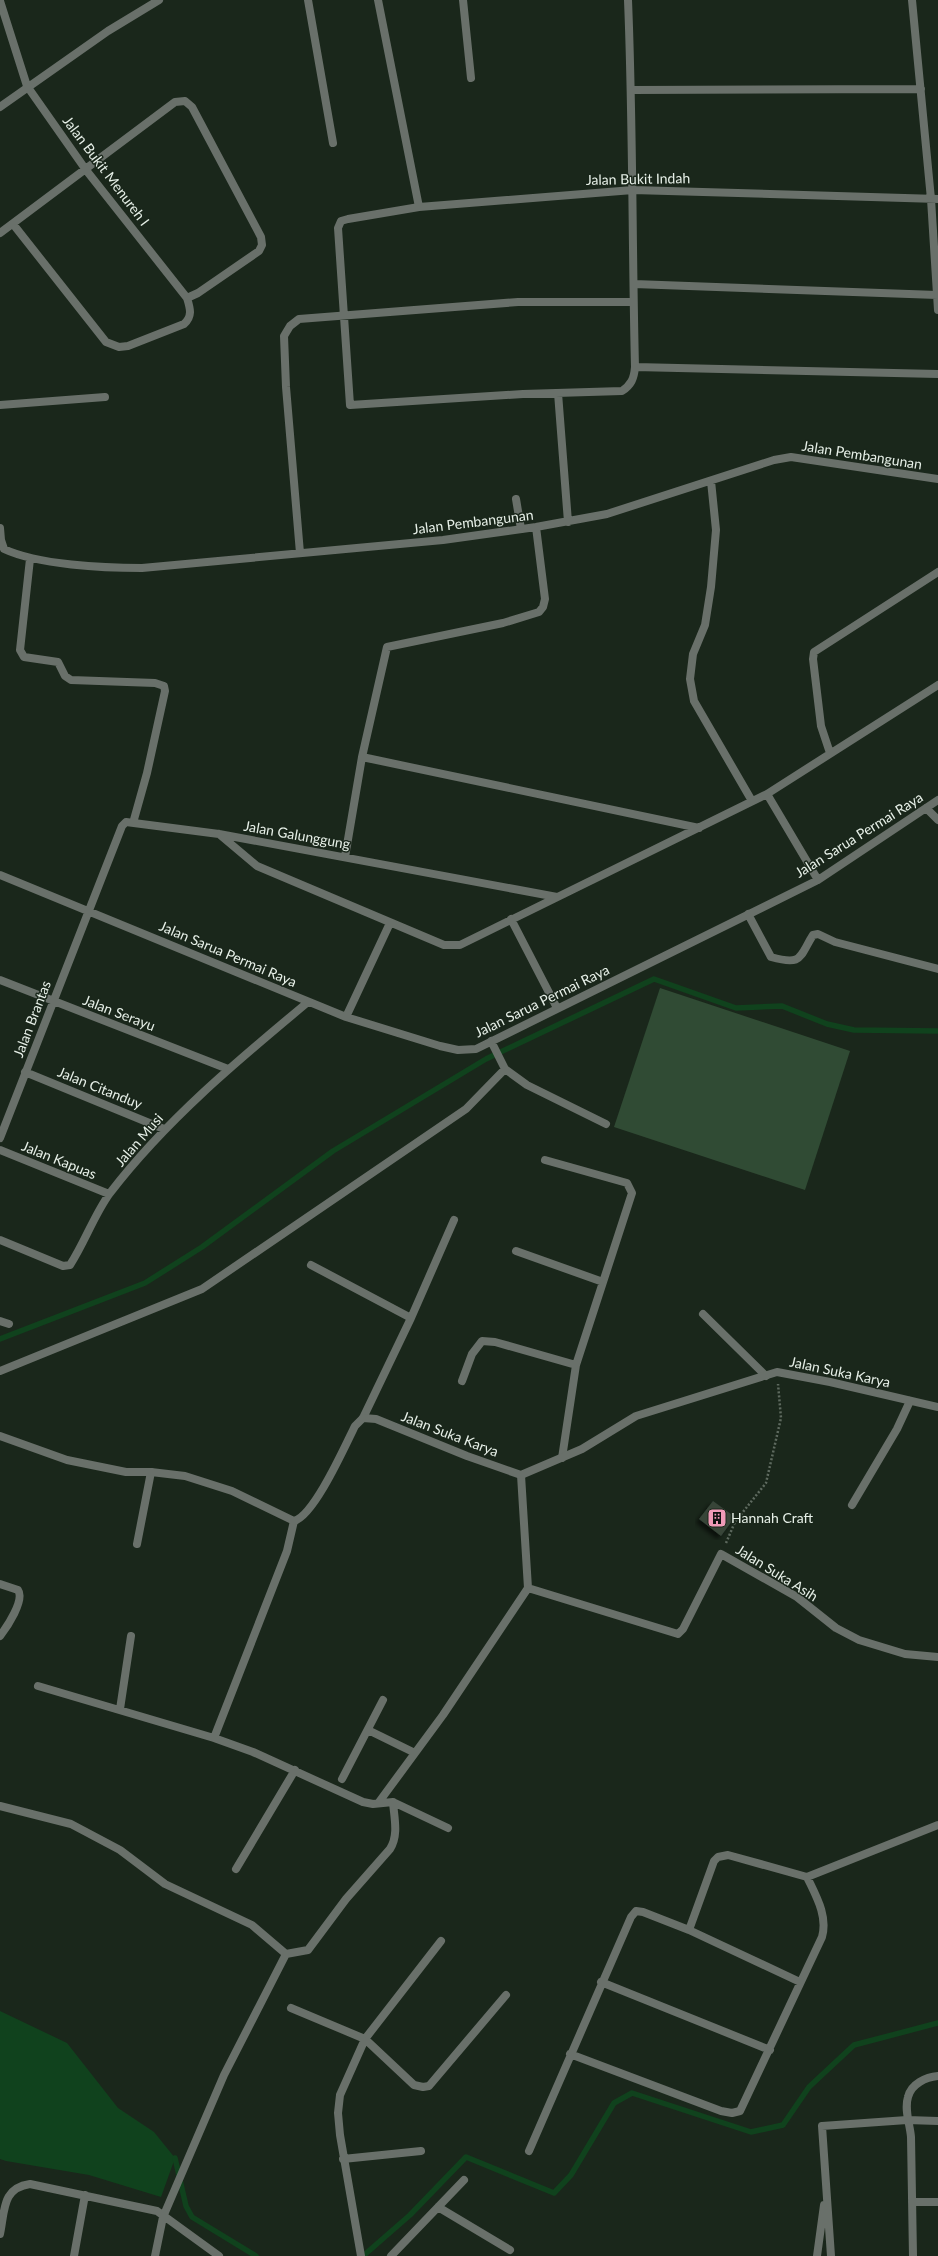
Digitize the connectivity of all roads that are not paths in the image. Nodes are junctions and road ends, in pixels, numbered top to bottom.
1 (159, 0) edge
2 (308, 0) edge
3 (378, 0) edge
4 (463, 0) edge
5 (628, 0) edge
6 (912, 0) edge
7 (0, 1) edge
8 (471, 78) dead end
9 (28, 86) junction
10 (921, 89) junction
11 (632, 90) junction
12 (0, 106) edge
13 (333, 143) dead end
14 (86, 170) junction
15 (634, 190) junction
16 (934, 199) edge
17 (419, 207) junction
18 (13, 224) junction
19 (0, 233) edge
20 (634, 284) junction
21 (937, 295) junction
22 (187, 298) junction
23 (633, 302) junction
24 (938, 310) edge
25 (345, 315) junction
26 (635, 367) junction
27 (938, 374) edge
28 (558, 393) junction
29 (104, 397) dead end
30 (0, 405) edge
31 (938, 479) edge
32 (711, 481) junction
33 (516, 499) dead end
34 (568, 522) junction
35 (536, 527) junction
36 (0, 528) edge
37 (521, 529) junction
38 (300, 552) junction
39 (30, 559) junction
40 (938, 572) edge
41 (938, 685) edge
42 (830, 753) junction
43 (362, 757) junction
44 (767, 794) junction
45 (938, 800) edge
46 (752, 801) junction
47 (926, 808) junction
48 (938, 820) edge
49 (133, 823) junction
50 (699, 828) junction
51 (219, 834) junction
52 (345, 857) junction
53 (0, 875) edge
54 (818, 880) junction
55 (557, 897) junction
56 (89, 910) junction
57 (748, 914) junction
58 (511, 919) junction
59 (390, 923) junction
60 (938, 969) edge
61 (0, 980) edge
62 (52, 1001) junction
63 (308, 1002) junction
64 (557, 1008) junction
65 (346, 1017) junction
66 (493, 1045) junction
67 (228, 1069) junction
68 (505, 1069) junction
69 (25, 1072) junction
70 (606, 1124) dead end
71 (164, 1129) junction
72 (0, 1138) edge
73 (0, 1150) edge
74 (545, 1160) dead end
75 (109, 1194) junction
76 (454, 1220) dead end
77 (0, 1240) edge
78 (516, 1252) dead end
79 (311, 1265) dead end
80 (603, 1282) junction
81 (703, 1314) dead end
82 (411, 1318) junction
83 (0, 1321) edge
84 (9, 1324) dead end
85 (576, 1365) junction
86 (0, 1371) edge
87 (766, 1376) junction
88 (462, 1380) dead end
89 (910, 1400) junction
90 (938, 1407) edge
91 (364, 1418) junction
92 (0, 1436) edge
93 (562, 1458) junction
94 (152, 1472) junction
95 (521, 1475) junction
96 (852, 1506) dead end
97 (294, 1521) junction
98 (137, 1544) dead end
99 (0, 1584) edge
100 (528, 1588) junction
101 (0, 1636) edge
102 (131, 1636) dead end
103 (938, 1657) edge
104 (38, 1686) dead end
105 (384, 1700) dead end
106 (120, 1709) junction
107 (368, 1730) junction
108 (214, 1738) junction
109 (415, 1753) junction
110 (294, 1770) junction
111 (342, 1778) dead end
112 (379, 1802) junction
113 (392, 1802) junction
114 (0, 1806) edge
115 (938, 1825) edge
116 (448, 1828) dead end
117 (236, 1869) dead end
118 (807, 1877) junction
119 (689, 1930) junction
120 (441, 1941) dead end
121 (286, 1954) junction
122 (601, 1982) junction
123 (800, 1982) junction
124 (506, 1995) dead end
125 (291, 2008) dead end
126 (365, 2039) junction
127 (770, 2050) junction
128 (570, 2054) junction
129 (938, 2076) edge
130 (907, 2120) junction
131 (938, 2121) edge
132 (421, 2151) dead end
133 (529, 2151) dead end
134 (343, 2159) junction
135 (464, 2180) dead end
136 (826, 2188) junction
137 (85, 2195) junction
138 (912, 2202) junction
139 (938, 2202) edge
140 (438, 2207) junction
141 (163, 2217) junction
142 (0, 2234) edge
143 (510, 2250) dead end
144 (74, 2256) edge
145 (155, 2256) edge
146 (219, 2256) edge
147 (361, 2256) edge
148 (391, 2256) edge
149 (817, 2256) edge
150 (831, 2256) edge
151 (913, 2256) edge

1 - 9 street
2 - 13 street
3 - 17 street
4 - 8 street
5 - 11 street
6 - 10 street
7 - 9 street, Jalan Bukit Menureh I
9 - 12 street
9 - 14 street, Jalan Bukit Menureh I
10 - 11 street
10 - 16 street
11 - 15 street
14 - 18 street
14 - 22 street, Jalan Bukit Menureh I
14 - 22 street
15 - 16 street, Jalan Bukit Indah
15 - 17 street, Jalan Bukit Indah
15 - 20 street
16 - 21 street
17 - 25 street, Jalan Bukit Indah
18 - 19 street
18 - 22 street
20 - 21 street
20 - 23 street
21 - 24 street
23 - 25 street
23 - 26 street
25 - 28 street
25 - 38 street
26 - 27 street
26 - 28 street
28 - 34 street
29 - 30 street
31 - 32 street, Jalan Pembangunan
32 - 34 street, Jalan Pembangunan
32 - 46 street
33 - 37 street
34 - 35 street, Jalan Pembangunan
35 - 37 street, Jalan Pembangunan
35 - 43 street
36 - 39 street, Jalan Pembangunan
37 - 38 street, Jalan Pembangunan
38 - 39 street, Jalan Pembangunan
39 - 49 street
40 - 42 street
41 - 42 street
42 - 44 street
43 - 50 street
43 - 52 street
44 - 46 street
44 - 54 street
45 - 47 street, Jalan Sarua Permai Raya
46 - 50 street
47 - 48 street
47 - 54 street, Jalan Sarua Permai Raya
49 - 51 street, Jalan Galunggung
49 - 56 street
50 - 55 street
51 - 52 street, Jalan Galunggung
51 - 59 street
52 - 55 street, Jalan Galunggung
53 - 56 street, Jalan Sarua Permai Raya
54 - 57 street, Jalan Sarua Permai Raya
55 - 58 street
56 - 62 street, Jalan Brantas
56 - 63 street, Jalan Sarua Permai Raya
57 - 60 street
57 - 64 street, Jalan Sarua Permai Raya
58 - 59 street
58 - 64 street
59 - 65 street
61 - 62 street, Jalan Serayu
62 - 67 street, Jalan Serayu
62 - 69 street, Jalan Brantas
63 - 65 street, Jalan Sarua Permai Raya
63 - 67 street, Jalan Musi
64 - 66 street, Jalan Sarua Permai Raya
65 - 66 street, Jalan Sarua Permai Raya
66 - 68 street
67 - 71 street, Jalan Musi
68 - 70 street
68 - 86 street
69 - 71 street, Jalan Citanduy
69 - 72 street, Jalan Brantas
71 - 75 street, Jalan Musi
73 - 75 street, Jalan Kapuas
74 - 80 street
75 - 77 street, Jalan Musi
76 - 82 street
78 - 80 street
79 - 82 street
80 - 85 street
81 - 87 street
82 - 91 street
83 - 84 street
85 - 88 street
85 - 93 street
87 - 89 street, Jalan Suka Karya
87 - 93 street, Jalan Suka Karya
89 - 90 street, Jalan Suka Karya
89 - 96 street
91 - 95 street, Jalan Suka Karya
91 - 97 street
92 - 94 street
93 - 95 street, Jalan Suka Karya
94 - 97 street
94 - 98 street
95 - 100 street
97 - 108 street
99 - 101 street
100 - 103 street, Jalan Suka Asih
100 - 109 street
102 - 106 street
104 - 106 street
105 - 107 street
106 - 108 street
107 - 109 street
107 - 111 street
108 - 110 street
109 - 112 street
110 - 112 street
110 - 117 street
112 - 113 street
113 - 116 street
113 - 121 street
114 - 121 street
115 - 118 street
118 - 119 street
118 - 123 street
119 - 122 street
119 - 123 street
120 - 126 street
121 - 141 street
122 - 127 street
122 - 128 street
123 - 127 street
124 - 126 street
125 - 126 street
126 - 134 street
127 - 128 street
128 - 133 street
129 - 130 street
130 - 131 street
130 - 136 street
130 - 138 street
132 - 134 street
134 - 147 street
135 - 140 street
136 - 149 street
136 - 150 street
137 - 141 street
137 - 142 street
137 - 144 street
138 - 139 street
138 - 151 street
140 - 143 street
140 - 148 street
141 - 145 street
141 - 146 street

